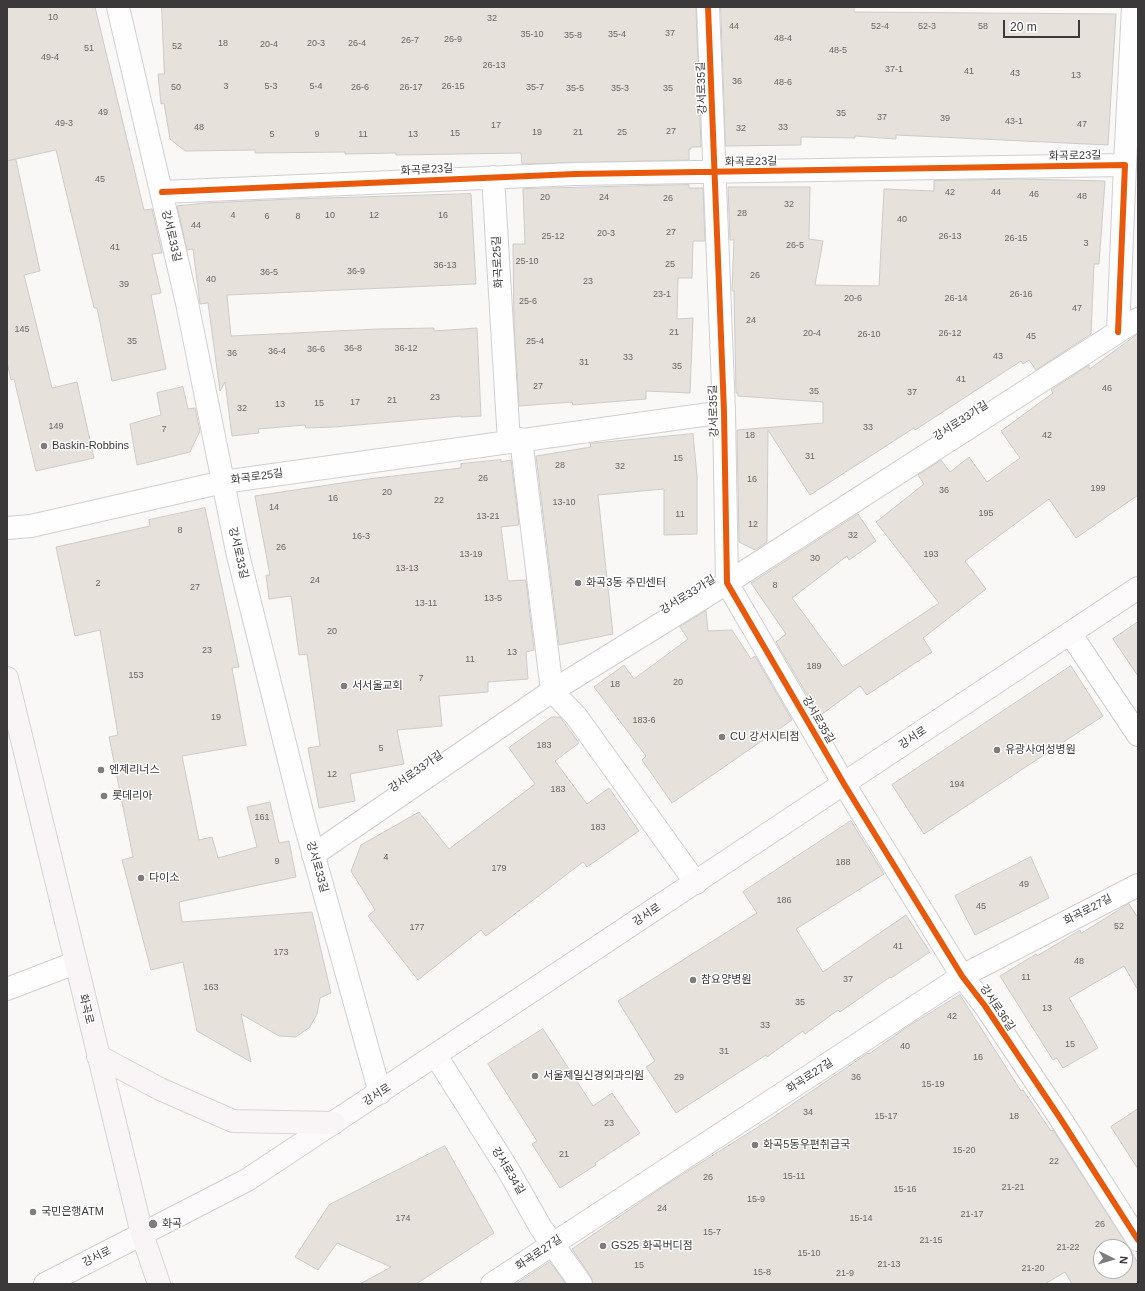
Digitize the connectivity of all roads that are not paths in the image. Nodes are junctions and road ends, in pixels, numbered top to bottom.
1 (118, 7) edge
2 (708, 7) edge
3 (1133, 7) edge
4 (1125, 165) junction
5 (715, 173) junction
6 (494, 177) junction
7 (162, 192) junction
8 (1138, 320) edge
9 (1118, 332) junction
10 (724, 412) junction
11 (515, 441) junction
12 (223, 482) junction
13 (7, 528) edge
14 (727, 583) junction
15 (1138, 588) edge
16 (1070, 633) junction
17 (7, 678) edge
18 (552, 691) junction
19 (13, 734) edge
20 (1138, 736) edge
21 (844, 784) junction
22 (313, 855) junction
23 (696, 883) junction
24 (1138, 885) edge
25 (75, 963) junction
26 (962, 976) junction
27 (7, 989) edge
28 (98, 1056) junction
29 (436, 1056) junction
30 (380, 1093) junction
31 (334, 1123) junction
32 (142, 1234) junction
33 (1138, 1240) edge
34 (553, 1243) junction
35 (45, 1284) edge
36 (159, 1284) edge
37 (492, 1284) edge
38 (581, 1284) edge

1 - 7 street, 강서로33길
2 - 5 street, 강서로35길
3 - 4 street
4 - 5 street, 화곡로23길
4 - 9 street
5 - 6 street, 화곡로23길
5 - 10 street, 강서로35길
6 - 7 street, 화곡로23길
6 - 11 street, 화곡로25길
7 - 12 street, 강서로33길
8 - 9 street, 강서로33가길
9 - 14 street, 강서로33가길
10 - 11 street, 화곡로25길
10 - 14 street, 강서로35길
11 - 12 street, 화곡로25길
11 - 18 street
12 - 13 street, 화곡로25길
12 - 22 street, 강서로33길
14 - 18 street, 강서로33가길
14 - 21 street, 강서로35길
15 - 16 main road, 강서로
16 - 20 street
16 - 21 main road, 강서로
17 - 19 main road, 화곡로
18 - 22 street, 강서로33가길
18 - 23 street
19 - 25 main road, 화곡로
21 - 23 main road, 강서로
21 - 26 street, 강서로36길
22 - 30 street, 강서로33길
23 - 29 main road, 강서로
24 - 26 street, 화곡로27길
25 - 27 street
25 - 28 main road, 화곡로
26 - 33 street, 강서로36길
26 - 34 street, 화곡로27길
28 - 31 main road
28 - 32 main road, 화곡로
29 - 30 main road, 강서로
29 - 34 street, 강서로34길
30 - 31 main road, 강서로
31 - 32 main road, 강서로
32 - 35 main road, 강서로
32 - 36 main road, 화곡로
34 - 37 street, 화곡로27길
34 - 38 street, 강서로34길

